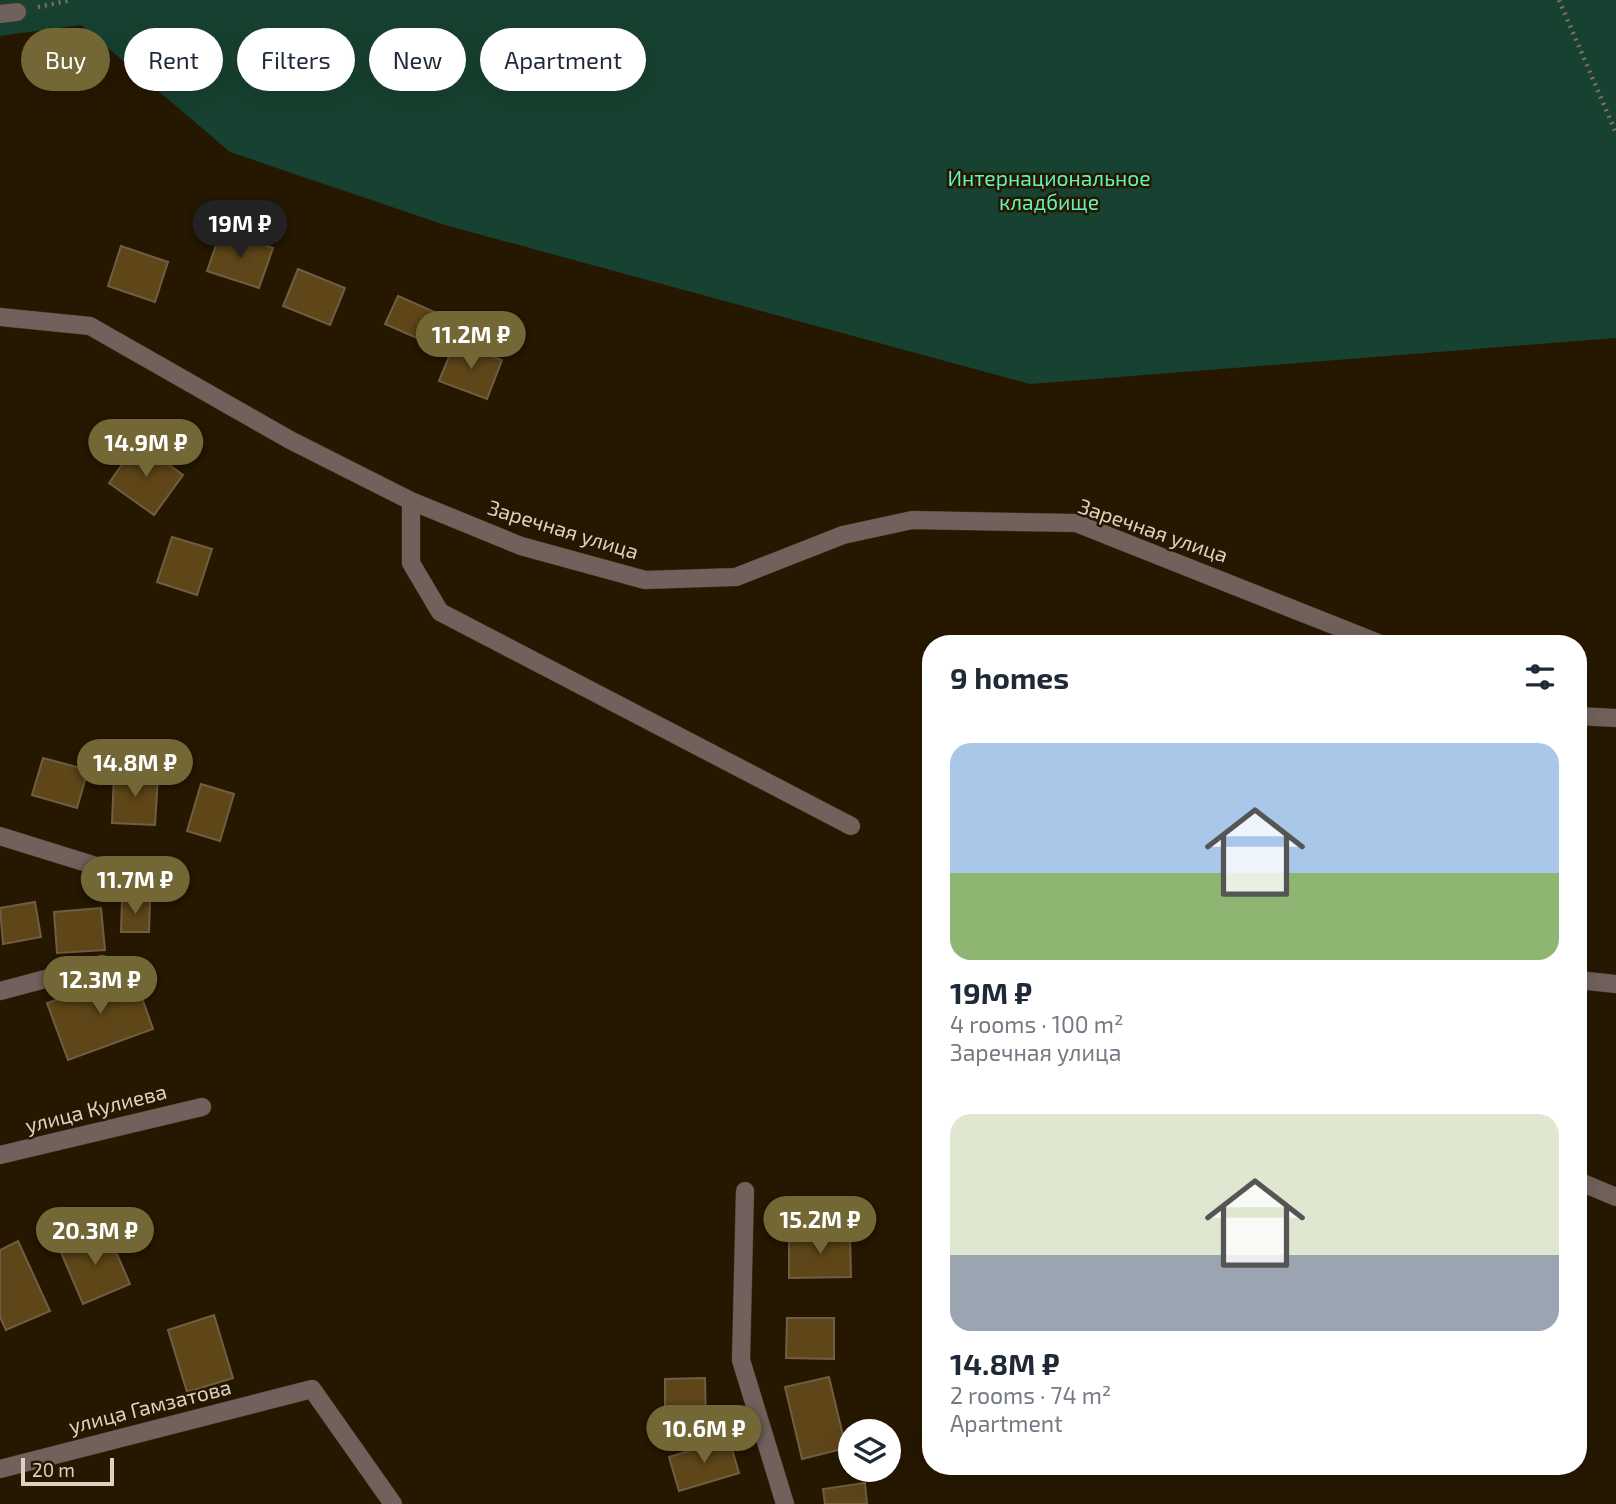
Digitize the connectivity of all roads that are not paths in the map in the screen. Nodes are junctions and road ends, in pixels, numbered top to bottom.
1 (0, 317) edge
2 (411, 501) junction
3 (1358, 635) edge
4 (1587, 716) edge
5 (1616, 718) edge
6 (851, 826) dead end
7 (0, 836) edge
8 (106, 869) dead end
9 (102, 964) dead end
10 (1587, 981) edge
11 (1616, 984) edge
12 (0, 991) edge
13 (202, 1107) dead end
14 (0, 1155) edge
15 (1587, 1185) edge
16 (745, 1191) dead end
17 (1616, 1197) edge
18 (0, 1469) edge
19 (393, 1504) edge
20 (785, 1504) edge

1 - 2 street, Заречная улица
2 - 3 street, Заречная улица
2 - 6 street
4 - 5 street
7 - 8 street
9 - 12 street
10 - 11 street
13 - 14 street, улица Кулиева
15 - 17 street
16 - 20 street
18 - 19 street, улица Гамзатова

